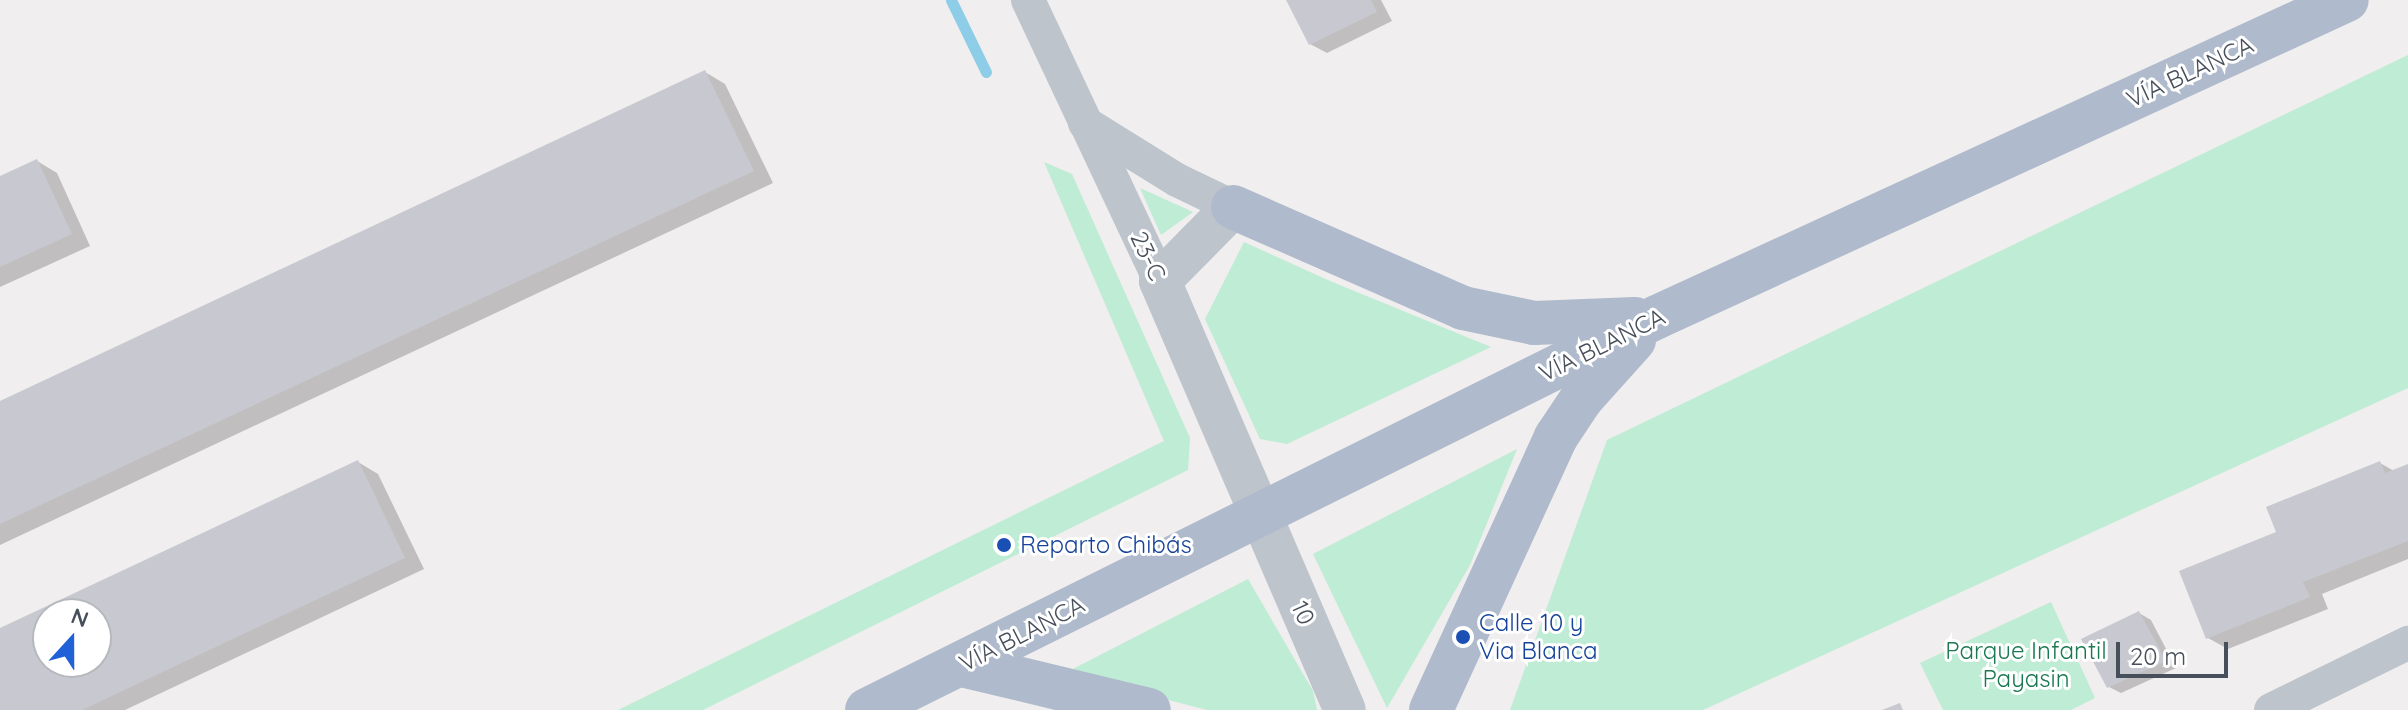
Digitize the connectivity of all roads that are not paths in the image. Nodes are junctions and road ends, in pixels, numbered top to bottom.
1 (1028, 0) edge
2 (2347, 0) edge
3 (1085, 123) junction
4 (1233, 207) junction
5 (1160, 281) junction
6 (1657, 317) junction
7 (1261, 516) junction
8 (2408, 643) edge
9 (962, 665) junction
10 (867, 710) edge
11 (1149, 710) edge
12 (1345, 710) edge
13 (1431, 710) edge
14 (2271, 710) edge

1 - 3 street, 23-C
2 - 6 main road, VÍA BLANCA
3 - 4 street
3 - 5 street, 23-C
4 - 5 street
4 - 6 main road
5 - 7 street, 23-C
6 - 7 main road, VÍA BLANCA
6 - 13 main road
7 - 9 main road, VÍA BLANCA
7 - 12 street, 10
8 - 14 street
9 - 10 main road, VÍA BLANCA
9 - 11 main road

